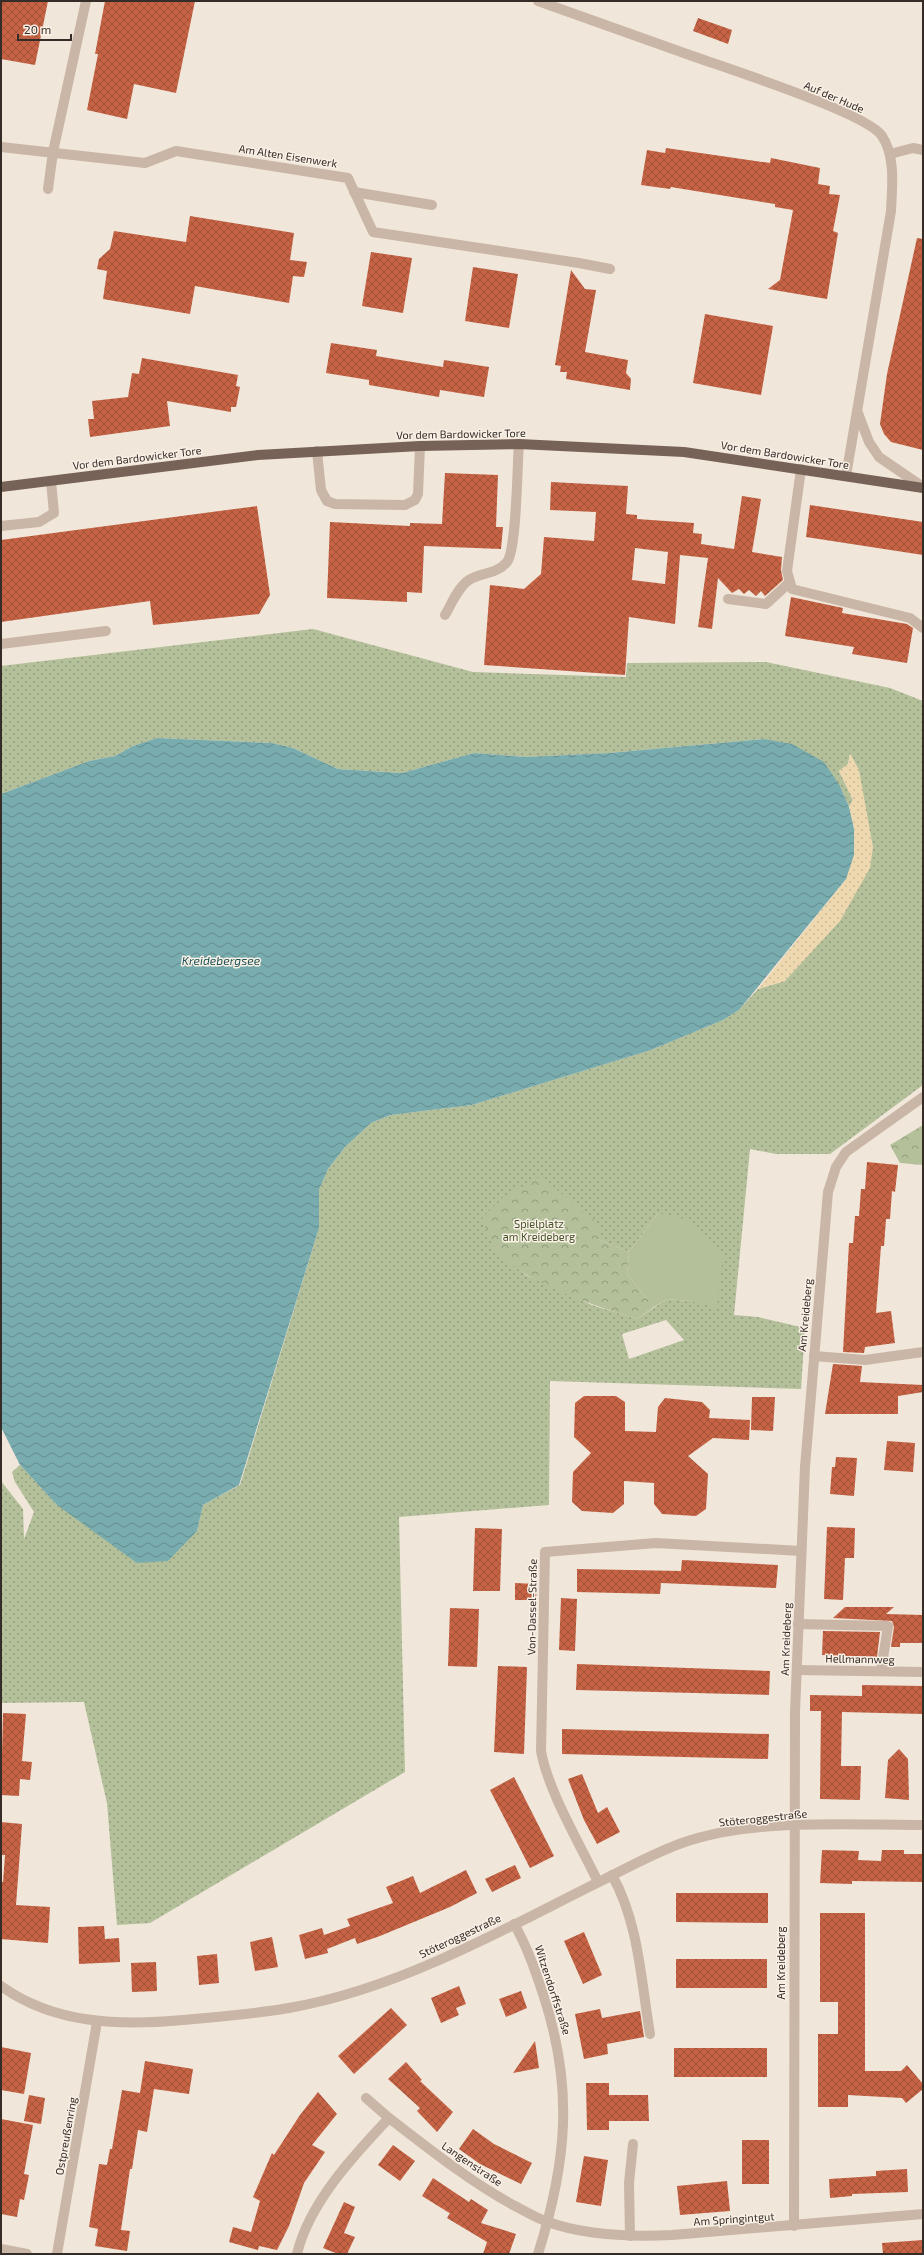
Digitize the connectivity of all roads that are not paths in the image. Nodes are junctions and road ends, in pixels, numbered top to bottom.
1 (86, 1) edge
2 (538, 1) edge
3 (1, 147) edge
4 (923, 150) edge
5 (53, 152) junction
6 (890, 154) junction
7 (48, 189) dead end
8 (354, 192) junction
9 (432, 205) dead end
10 (610, 269) dead end
11 (857, 411) junction
12 (518, 444) junction
13 (420, 446) junction
14 (317, 451) junction
15 (801, 469) junction
16 (846, 476) junction
17 (51, 481) junction
18 (1, 487) edge
19 (922, 488) edge
20 (1, 526) edge
21 (790, 582) junction
22 (728, 599) dead end
23 (445, 615) dead end
24 (923, 628) edge
25 (106, 631) dead end
26 (1, 644) edge
27 (923, 1097) edge
28 (923, 1352) edge
29 (814, 1356) junction
30 (801, 1551) junction
31 (798, 1624) junction
32 (796, 1670) junction
33 (881, 1671) junction
34 (923, 1672) edge
35 (793, 1824) junction
36 (923, 1825) edge
37 (612, 1875) junction
38 (598, 1882) junction
39 (514, 1924) junction
40 (1, 1986) edge
41 (97, 2022) junction
42 (650, 2034) dead end
43 (366, 2098) dead end
44 (389, 2118) junction
45 (633, 2144) dead end
46 (923, 2214) edge
47 (548, 2222) junction
48 (794, 2226) junction
49 (630, 2236) junction
50 (1, 2249) edge
51 (27, 2254) edge
52 (56, 2254) edge
53 (297, 2254) edge
54 (538, 2254) edge

1 - 5 street
2 - 6 street, Auf der Hude
3 - 5 street, Am Alten Eisenwerk
4 - 6 street
5 - 7 street
5 - 8 street, Am Alten Eisenwerk
6 - 11 street, Auf der Hude
8 - 9 street
8 - 10 street, Am Alten Eisenwerk
11 - 16 street, Auf der Hude
11 - 19 street, Vor dem Bardowicker Tore
12 - 13 main road, Vor dem Bardowicker Tore
12 - 15 main road, Vor dem Bardowicker Tore
12 - 23 street
13 - 14 main road, Vor dem Bardowicker Tore
13 - 14 street
14 - 17 main road, Vor dem Bardowicker Tore
15 - 16 main road, Vor dem Bardowicker Tore
15 - 21 street
16 - 19 main road, Vor dem Bardowicker Tore
17 - 18 main road, Vor dem Bardowicker Tore
17 - 20 street
21 - 22 street
21 - 24 street
25 - 26 street
27 - 29 street, Am Kreideberg
28 - 29 street
29 - 30 street, Am Kreideberg
30 - 31 street, Am Kreideberg
30 - 38 street, Von-Dassel-Straße
31 - 32 street, Am Kreideberg
31 - 33 street
32 - 33 street, Hellmannweg
32 - 35 street, Am Kreideberg
33 - 34 street, Hellmannweg
35 - 36 street, Stöteroggestraße
35 - 37 street, Stöteroggestraße
35 - 48 street, Am Kreideberg
37 - 38 street, Stöteroggestraße
37 - 42 street
38 - 39 street, Stöteroggestraße
39 - 41 street, Stöteroggestraße
39 - 47 street, Witzendorffstraße
40 - 41 street, Stöteroggestraße
41 - 52 street, Ostpreußenring
43 - 44 street, Langenstraße
44 - 47 street, Langenstraße
44 - 53 street
45 - 49 street
46 - 48 street, Am Springintgut
47 - 49 street, Am Springintgut
47 - 54 street, Witzendorffstraße
48 - 49 street, Am Springintgut
50 - 51 street

